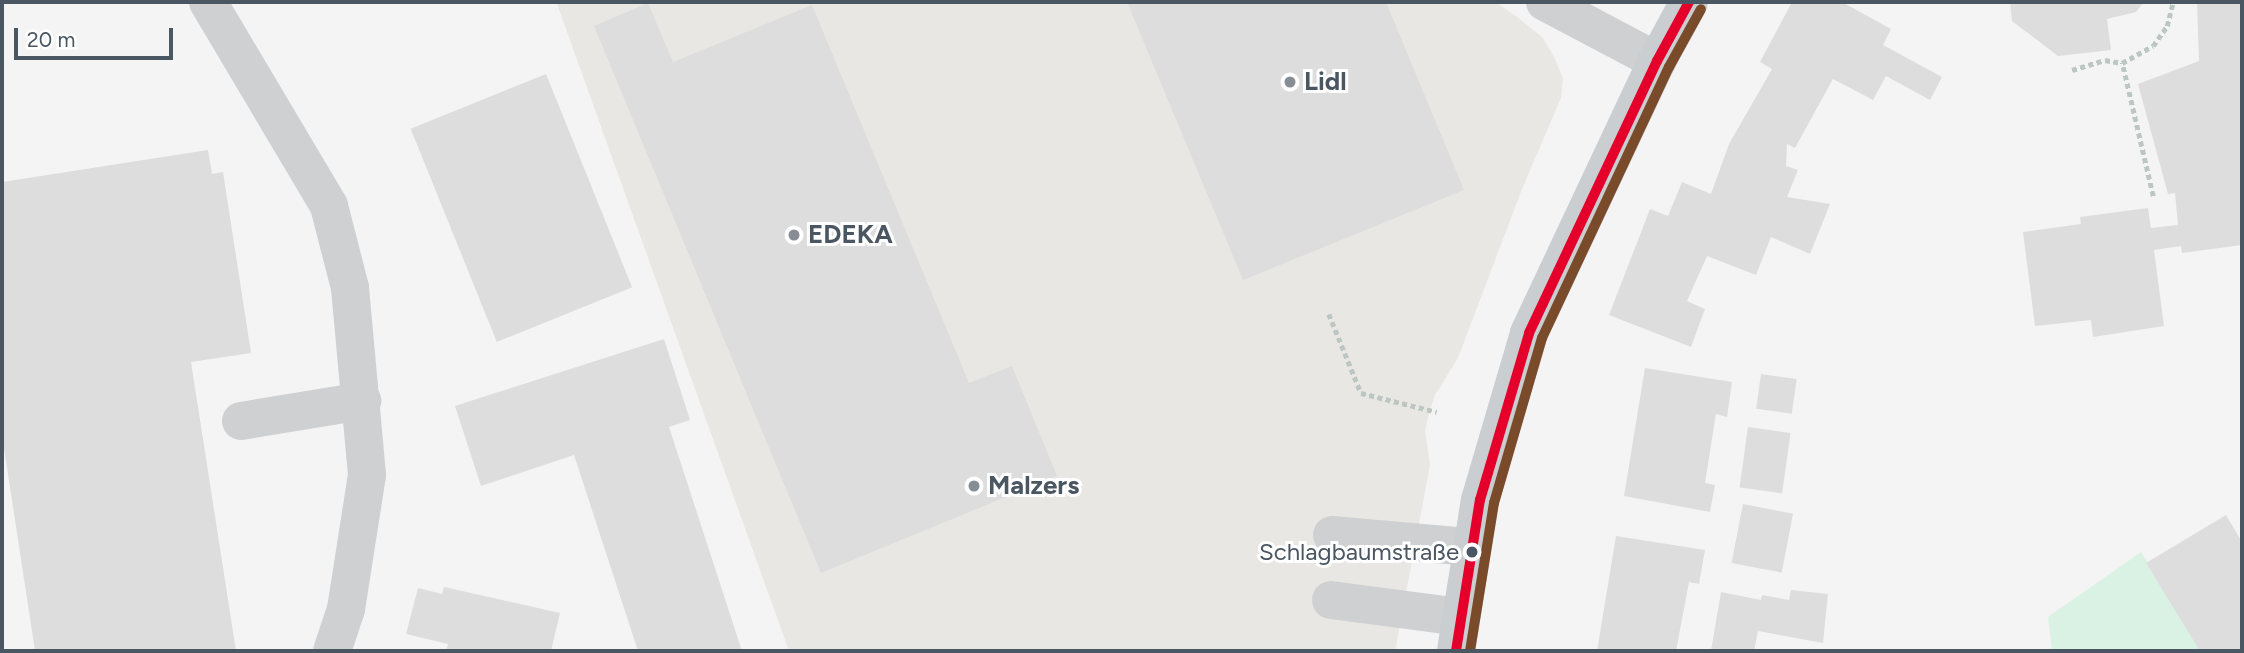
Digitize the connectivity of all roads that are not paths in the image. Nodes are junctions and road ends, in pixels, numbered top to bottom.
1 (208, 2) edge
2 (1545, 2) edge
3 (1689, 2) edge
4 (1657, 61) junction
5 (362, 401) junction
6 (241, 421) dead end
7 (1332, 535) dead end
8 (1470, 547) junction
9 (1331, 600) dead end
10 (1458, 634) edge
11 (332, 651) edge

1 - 5 street
2 - 4 street
3 - 4 main road
4 - 8 main road
5 - 6 street
5 - 11 street
7 - 8 street
8 - 10 main road
9 - 10 street

